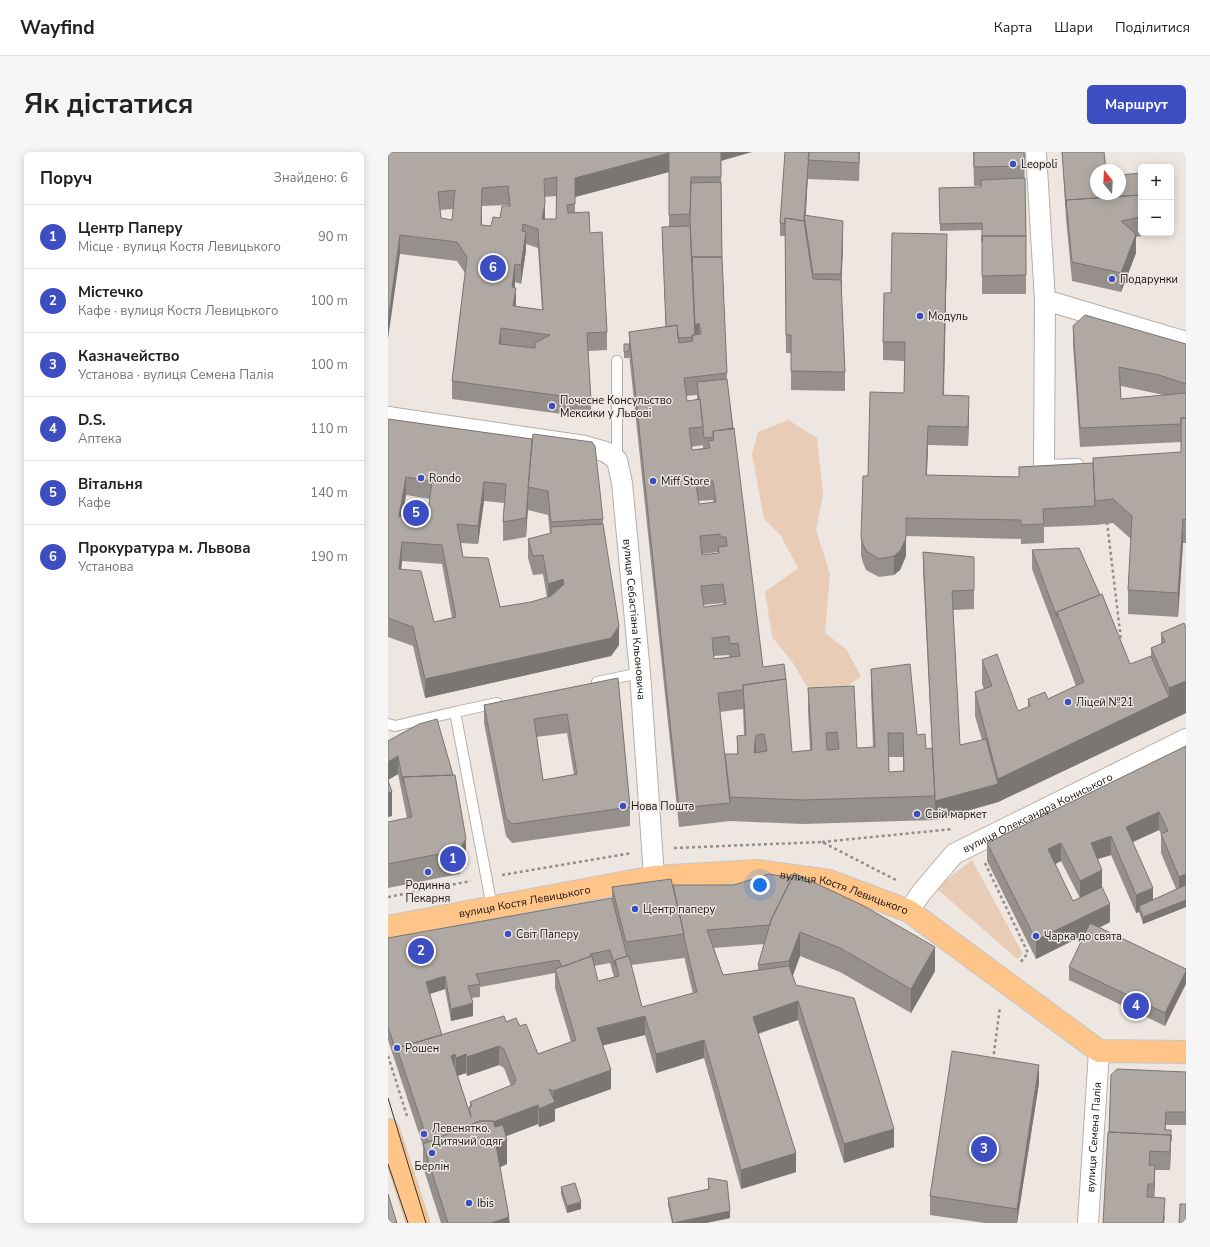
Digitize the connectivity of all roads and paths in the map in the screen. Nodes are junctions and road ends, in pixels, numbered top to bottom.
1 (1036, 152) edge
2 (1045, 300) junction
3 (1186, 342) edge
4 (617, 361) dead end
5 (388, 417) edge
6 (617, 460) junction
7 (1085, 464) edge
8 (1044, 465) joint
9 (1106, 518) edge
10 (1121, 640) edge
11 (640, 672) junction
12 (583, 685) edge
13 (508, 701) edge
14 (455, 712) junction
15 (388, 724) edge
16 (1186, 739) edge
17 (961, 828) dead end
18 (822, 842) dead end
19 (638, 852) dead end
20 (985, 862) dead end
21 (501, 875) dead end
22 (654, 877) junction
23 (472, 881) dead end
24 (388, 897) edge
25 (492, 907) junction
26 (908, 911) junction
27 (388, 927) edge
28 (1017, 966) dead end
29 (996, 1001) dead end
30 (1000, 1005) junction
31 (1007, 1009) dead end
32 (1099, 1051) junction
33 (1186, 1052) edge
34 (992, 1064) edge
35 (388, 1130) edge
36 (418, 1223) edge
37 (1088, 1223) edge

1 - 2 street
2 - 3 street
2 - 8 street
4 - 6 lane, вулиця Себастіана Кльоновича
5 - 6 street
6 - 11 street, вулиця Себастіана Кльоновича
7 - 8 lane
9 - 10 path
11 - 12 lane
11 - 22 street, вулиця Себастіана Кльоновича
13 - 14 lane
14 - 15 lane
14 - 25 lane
16 - 26 street, вулиця Олександра Кониського
17 - 18 path
19 - 21 path
20 - 28 path
22 - 25 main road, вулиця Костя Левицького
22 - 26 main road, вулиця Костя Левицького
23 - 24 path
25 - 27 main road, вулиця Костя Левицького
26 - 32 main road, вулиця Костя Левицького
29 - 30 path
30 - 31 path
30 - 34 path
32 - 33 main road
32 - 37 street, вулиця Семена Палія
35 - 36 main road

